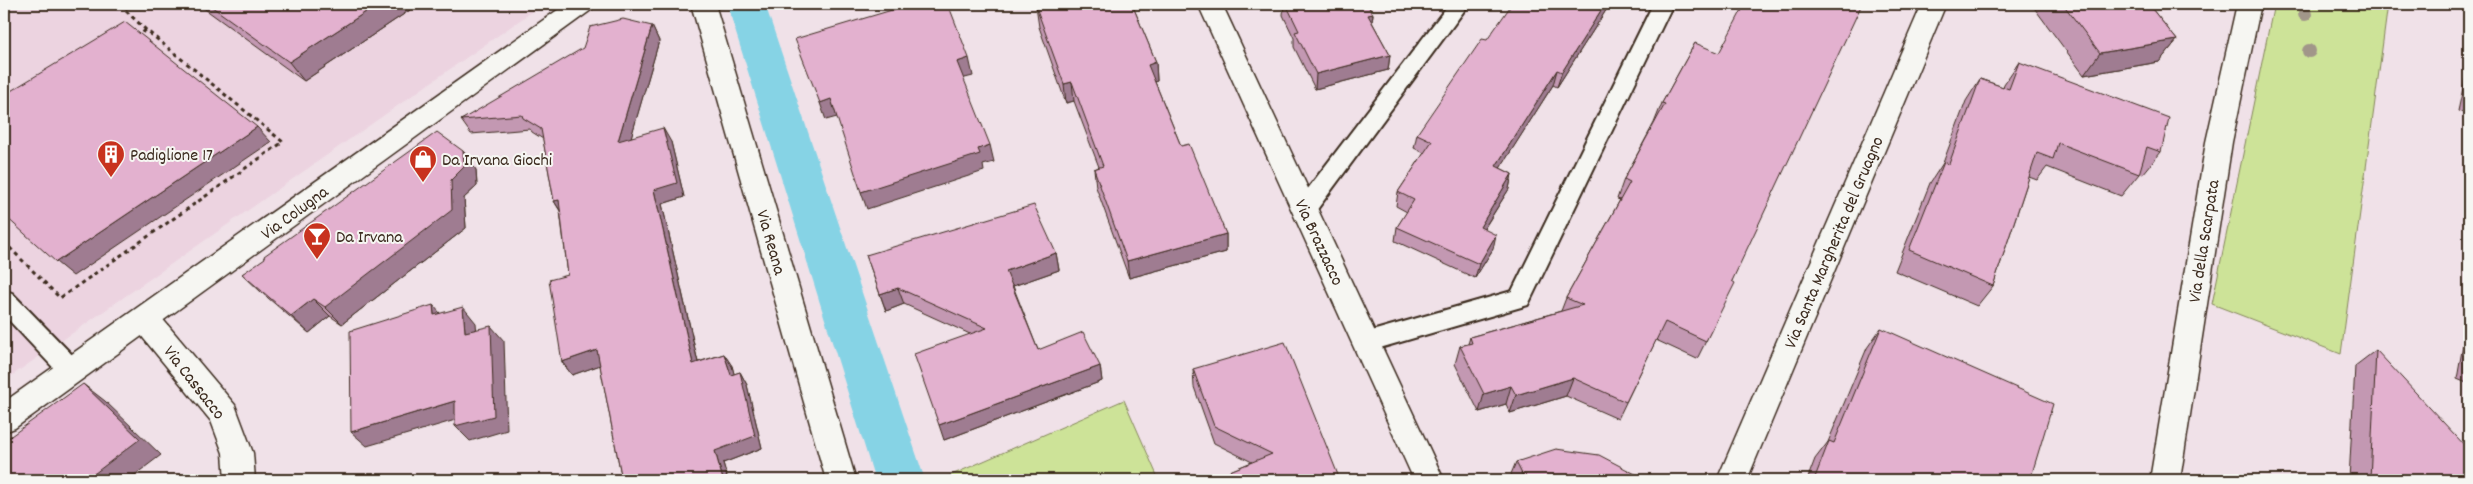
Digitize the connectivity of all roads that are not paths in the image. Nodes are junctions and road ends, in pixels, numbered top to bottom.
1 (583, 4) edge
2 (703, 4) edge
3 (1210, 4) edge
4 (1459, 4) edge
5 (1663, 4) edge
6 (1934, 4) edge
7 (2249, 4) edge
8 (1304, 208) junction
9 (4, 300) edge
10 (145, 320) junction
11 (1366, 342) junction
12 (72, 370) junction
13 (4, 419) edge
14 (240, 480) edge
15 (841, 480) edge
16 (1429, 480) edge
17 (1732, 480) edge
18 (2165, 480) edge

1 - 10 street, Via Colugna
2 - 15 street, Via Reana
3 - 8 street, Via Brazzacco
4 - 8 lane
5 - 11 lane
6 - 17 street, Via Santa Margherita del Gruagno
7 - 18 street, Via della Scarpata
8 - 11 street, Via Brazzacco
9 - 12 lane
10 - 12 street, Via Colugna
10 - 14 street, Via Cassacco
11 - 16 street, Via Brazzacco
12 - 13 street, Via Colugna

